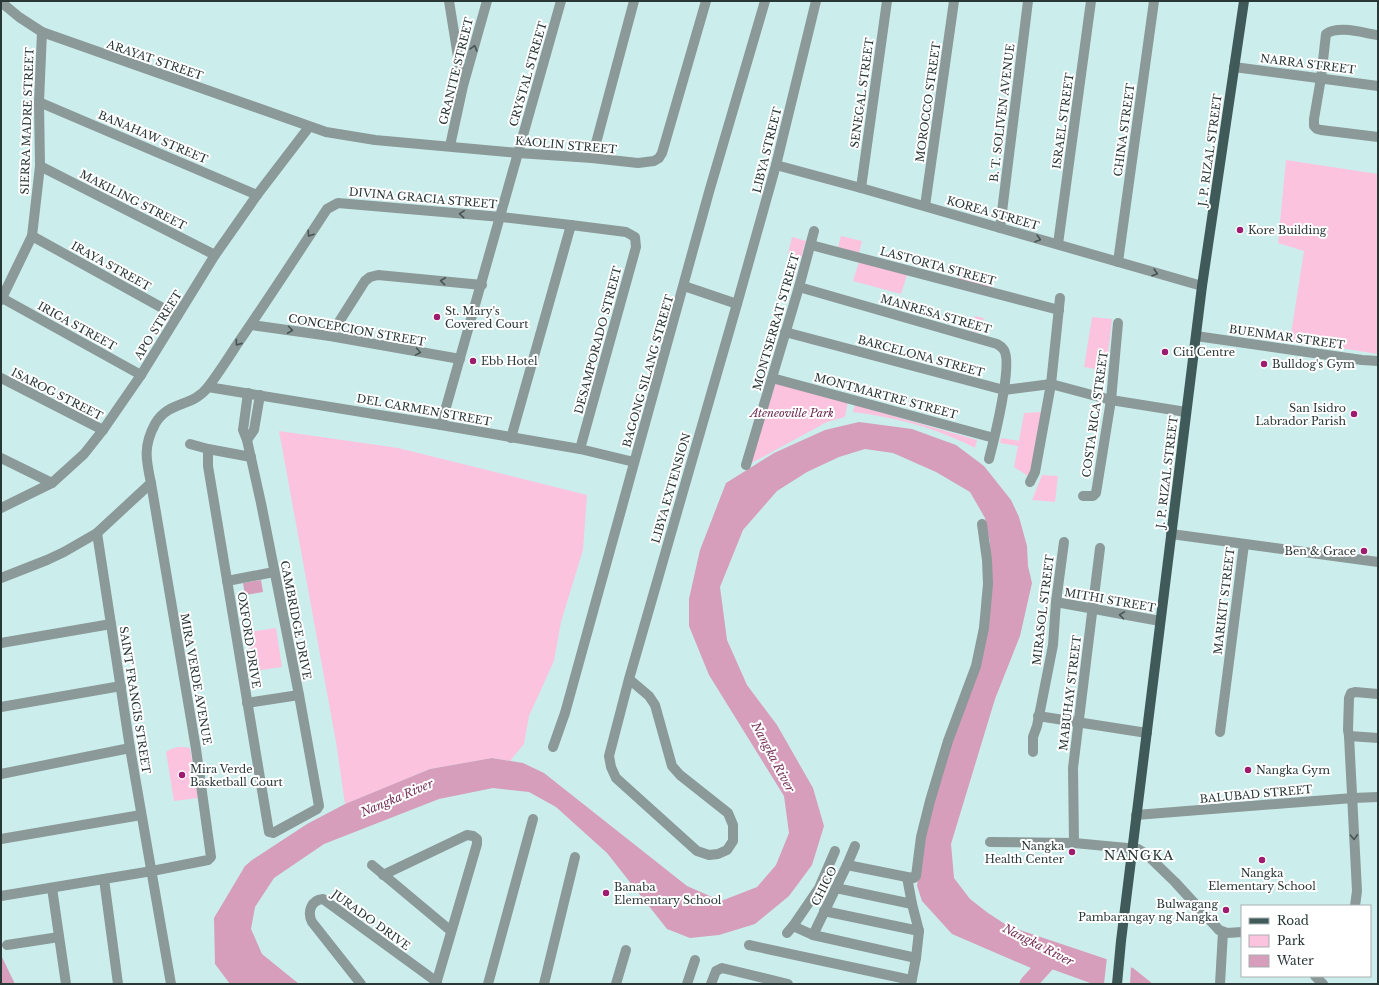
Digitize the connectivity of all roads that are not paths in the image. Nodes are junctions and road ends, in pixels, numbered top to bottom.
1 (449, 1) edge
2 (487, 1) edge
3 (561, 1) edge
4 (634, 1) edge
5 (706, 1) edge
6 (765, 1) edge
7 (816, 1) edge
8 (886, 1) edge
9 (954, 1) edge
10 (1028, 1) edge
11 (1091, 1) edge
12 (1154, 1) edge
13 (1244, 1) edge
14 (1, 2) edge
15 (42, 32) junction
16 (1378, 35) edge
17 (1234, 67) junction
18 (1321, 78) junction
19 (463, 86) junction
20 (1378, 86) edge
21 (39, 102) junction
22 (308, 126) junction
23 (1378, 137) edge
24 (450, 146) junction
25 (518, 153) junction
26 (592, 158) junction
27 (776, 165) junction
28 (40, 166) junction
29 (861, 188) junction
30 (257, 195) junction
31 (925, 206) junction
32 (501, 217) junction
33 (571, 225) junction
34 (1000, 228) junction
35 (814, 231) dead end
36 (32, 236) junction
37 (635, 237) joint
38 (1058, 244) junction
39 (811, 245) junction
40 (215, 254) junction
41 (1118, 262) junction
42 (482, 285) junction
43 (684, 286) junction
44 (1202, 286) junction
45 (799, 287) junction
46 (1060, 298) dead end
47 (1, 299) edge
48 (737, 304) junction
49 (1059, 310) junction
50 (178, 316) junction
51 (1118, 323) dead end
52 (251, 325) junction
53 (785, 332) junction
54 (330, 336) junction
55 (1196, 336) junction
56 (460, 359) junction
57 (1377, 362) edge
58 (141, 375) junction
59 (1, 378) edge
60 (772, 378) junction
61 (1051, 384) junction
62 (208, 387) junction
63 (1004, 390) junction
64 (248, 393) junction
65 (260, 395) junction
66 (1111, 400) junction
67 (1186, 412) junction
68 (441, 425) junction
69 (103, 430) junction
70 (511, 438) junction
71 (994, 438) junction
72 (247, 440) junction
73 (190, 444) dead end
74 (208, 449) junction
75 (580, 449) junction
76 (251, 456) junction
77 (1, 458) edge
78 (989, 459) dead end
79 (634, 462) junction
80 (746, 465) dead end
81 (1030, 482) dead end
82 (52, 483) junction
83 (151, 483) junction
84 (1083, 496) dead end
85 (1, 508) edge
86 (982, 524) dead end
87 (97, 533) junction
88 (1171, 534) junction
89 (1064, 542) dead end
90 (1244, 544) junction
91 (1100, 548) dead end
92 (1378, 562) edge
93 (274, 572) junction
94 (1, 578) edge
95 (227, 581) junction
96 (1056, 602) junction
97 (1093, 610) junction
98 (1160, 621) junction
99 (111, 624) junction
100 (1, 643) edge
101 (629, 679) junction
102 (121, 686) junction
103 (1378, 694) edge
104 (299, 695) junction
105 (247, 703) junction
106 (1, 707) edge
107 (1038, 716) junction
108 (1078, 722) junction
109 (1220, 732) dead end
110 (1147, 733) junction
111 (1349, 736) junction
112 (1378, 738) edge
113 (553, 747) dead end
114 (130, 748) junction
115 (1033, 752) dead end
116 (1, 774) edge
117 (1378, 797) edge
118 (1353, 798) junction
119 (141, 815) junction
120 (1136, 815) junction
121 (533, 819) dead end
122 (270, 834) joint
123 (1, 839) edge
124 (990, 842) dead end
125 (1074, 843) junction
126 (855, 846) dead end
127 (1132, 848) junction
128 (835, 851) dead end
129 (575, 857) dead end
130 (372, 865) dead end
131 (847, 865) junction
132 (152, 871) junction
133 (383, 875) junction
134 (907, 878) junction
135 (104, 879) junction
136 (52, 888) junction
137 (836, 888) junction
138 (1, 896) edge
139 (912, 904) junction
140 (1355, 905) edge
141 (824, 911) junction
142 (451, 931) junction
143 (919, 931) junction
144 (1223, 932) junction
145 (1241, 932) edge
146 (813, 935) junction
147 (59, 937) junction
148 (749, 945) dead end
149 (7, 946) dead end
150 (626, 950) dead end
151 (916, 958) junction
152 (695, 960) dead end
153 (911, 982) edge
154 (436, 983) edge
155 (66, 984) edge
156 (118, 984) edge
157 (171, 984) edge
158 (361, 984) edge
159 (488, 984) edge
160 (544, 984) edge
161 (616, 984) edge
162 (687, 984) edge
163 (711, 984) edge
164 (788, 984) edge
165 (1117, 984) edge
166 (1220, 984) edge

1 - 19 street
19 -> 2 street, GRANITE STREET
3 - 25 street, CRYSTAL STREET
4 - 26 street
5 - 26 street, KAOLIN STREET
6 - 43 street, BAGONG SILANG STREET
7 - 27 street, LIBYA STREET
8 - 29 street, SENEGAL STREET
9 - 31 street, MOROCCO STREET
10 - 34 street, B. T. SOLIVEN AVENUE
11 - 38 street, ISRAEL STREET
12 - 41 street, CHINA STREET
13 - 17 main road, J. P. RIZAL STREET
14 - 15 street, ARAYAT STREET
15 - 21 street, SIERRA MADRE STREET
15 - 22 street, ARAYAT STREET
16 - 18 street
17 - 18 street, NARRA STREET
17 - 44 main road, J. P. RIZAL STREET
18 - 20 street, NARRA STREET
18 - 23 street
19 - 24 street, GRANITE STREET
21 - 28 street, SIERRA MADRE STREET
21 - 30 street, BANAHAW STREET
22 - 24 street, KAOLIN STREET
22 - 30 street, APO STREET
24 - 25 street, KAOLIN STREET
25 - 26 street, KAOLIN STREET
25 - 32 street, CRYSTAL STREET
27 - 29 street, KOREA STREET
27 - 48 street, LIBYA STREET
28 - 36 street, SIERRA MADRE STREET
28 - 40 street, MAKILING STREET
29 - 31 street, KOREA STREET
30 - 40 street, APO STREET
31 - 34 street, KOREA STREET
32 - 33 street, DIVINA GRACIA STREET
32 - 42 street, CRYSTAL STREET
32 -> 52 street, DIVINA GRACIA STREET
33 - 37 street, DIVINA GRACIA STREET
33 - 70 street
34 -> 38 street, KOREA STREET
35 - 39 street, MONTSERRAT STREET
36 - 47 street, SIERRA MADRE STREET
36 - 50 street, IRAYA STREET
37 - 75 street, DESAMPORADO STREET
38 - 41 street, KOREA STREET
39 - 45 street, MONTSERRAT STREET
39 - 49 street, LASTORTA STREET
40 - 50 street, APO STREET
41 -> 44 street, KOREA STREET
42 -> 54 street
42 - 56 street, CRYSTAL STREET
43 - 48 street
43 - 79 street, BAGONG SILANG STREET
44 - 55 main road, J. P. RIZAL STREET
45 - 53 street, MONTSERRAT STREET
45 - 63 street, MANRESA STREET
46 - 49 street
47 - 58 street, IRIGA STREET
48 - 101 street, LIBYA EXTENSION
49 - 61 street
50 - 58 street, APO STREET
51 - 66 street, COSTA RICA STREET
52 -> 54 street, CONCEPCION STREET
52 -> 62 street, DIVINA GRACIA STREET
53 - 60 street, MONTSERRAT STREET
53 - 63 street, BARCELONA STREET
54 -> 56 street, CONCEPCION STREET
55 - 57 street, BUENMAR STREET
55 - 67 main road, J. P. RIZAL STREET
56 - 68 street, CRYSTAL STREET
58 - 69 street, APO STREET
59 - 69 street, ISAROG STREET
60 - 71 street, MONTMARTRE STREET
60 - 80 street, MONTSERRAT STREET
61 - 63 street, BARCELONA STREET
61 - 66 street
61 - 81 street
62 - 64 street, DEL CARMEN STREET
62 - 83 street, DIVINA GRACIA STREET
63 - 71 street, MANRESA STREET
64 - 65 street, DEL CARMEN STREET
64 - 72 street, CAMBRIDGE DRIVE
65 - 68 street, DEL CARMEN STREET
65 - 72 street
66 - 67 street
66 - 84 street, COSTA RICA STREET
67 - 88 main road, J. P. RIZAL STREET
68 - 70 street, DEL CARMEN STREET
69 - 82 street, APO STREET
70 - 75 street, DEL CARMEN STREET
71 - 78 street, MANRESA STREET
72 - 76 street, CAMBRIDGE DRIVE
73 - 74 street
74 - 76 street
74 - 95 street, OXFORD DRIVE
75 - 79 street, DEL CARMEN STREET
76 - 93 street, CAMBRIDGE DRIVE
77 - 82 street
79 - 113 street, BAGONG SILANG STREET
82 - 85 street, APO STREET
83 - 87 street
83 - 132 street, MIRA VERDE AVENUE
86 - 134 street
87 - 94 street
87 - 99 street, SAINT FRANCIS STREET
88 - 90 street, MARIKIT STREET
88 - 98 main road, J. P. RIZAL STREET
89 - 96 street, MIRASOL STREET
90 - 92 street
90 - 109 street, MARIKIT STREET
91 - 97 street, MABUHAY STREET
93 - 95 street
93 - 104 street, CAMBRIDGE DRIVE
95 - 105 street, OXFORD DRIVE
96 - 97 street, MITHI STREET
96 - 107 street, MIRASOL STREET
98 -> 97 street, MITHI STREET
97 - 108 street, MABUHAY STREET
98 - 110 main road, J. P. RIZAL STREET
99 - 100 street
99 - 102 street, SAINT FRANCIS STREET
101 - 101 street, LIBYA EXTENSION
102 - 106 street
102 - 114 street, SAINT FRANCIS STREET
103 - 111 street
104 - 105 street
104 - 122 street, CAMBRIDGE DRIVE
105 - 122 street, OXFORD DRIVE
107 - 108 street
107 - 115 street, MIRASOL STREET
108 - 110 street
108 - 125 street, MABUHAY STREET
110 - 120 main road, J. P. RIZAL STREET
111 - 112 street
111 - 118 street
114 - 116 street
114 - 119 street, SAINT FRANCIS STREET
117 - 118 street, BALUBAD STREET
118 - 120 street, BALUBAD STREET
118 -> 140 street
119 - 123 street
119 - 132 street, SAINT FRANCIS STREET
120 - 127 main road, J. P. RIZAL STREET
121 - 159 street
124 - 125 street
125 - 127 street
126 - 131 street, CHICO
127 - 144 street
127 - 165 main road, J. P. RIZAL STREET
128 - 146 street
129 - 160 street
130 - 133 street
131 - 134 street
131 - 137 street, CHICO
132 - 135 street, MIRA VERDE AVENUE
132 - 157 street, SAINT FRANCIS STREET
133 - 142 street
133 - 142 street
134 - 139 street
135 - 136 street, MIRA VERDE AVENUE
135 - 156 street
136 - 138 street, MIRA VERDE AVENUE
136 - 147 street
137 - 139 street
137 - 141 street, CHICO
139 - 143 street
141 - 143 street
141 - 146 street, CHICO
142 - 154 street
143 - 151 street
144 - 145 street
144 - 166 street
146 - 151 street
147 - 149 street
147 - 155 street
148 - 153 street
150 - 161 street
151 - 153 street
152 - 162 street
154 - 158 street, JURADO DRIVE
163 - 164 street

